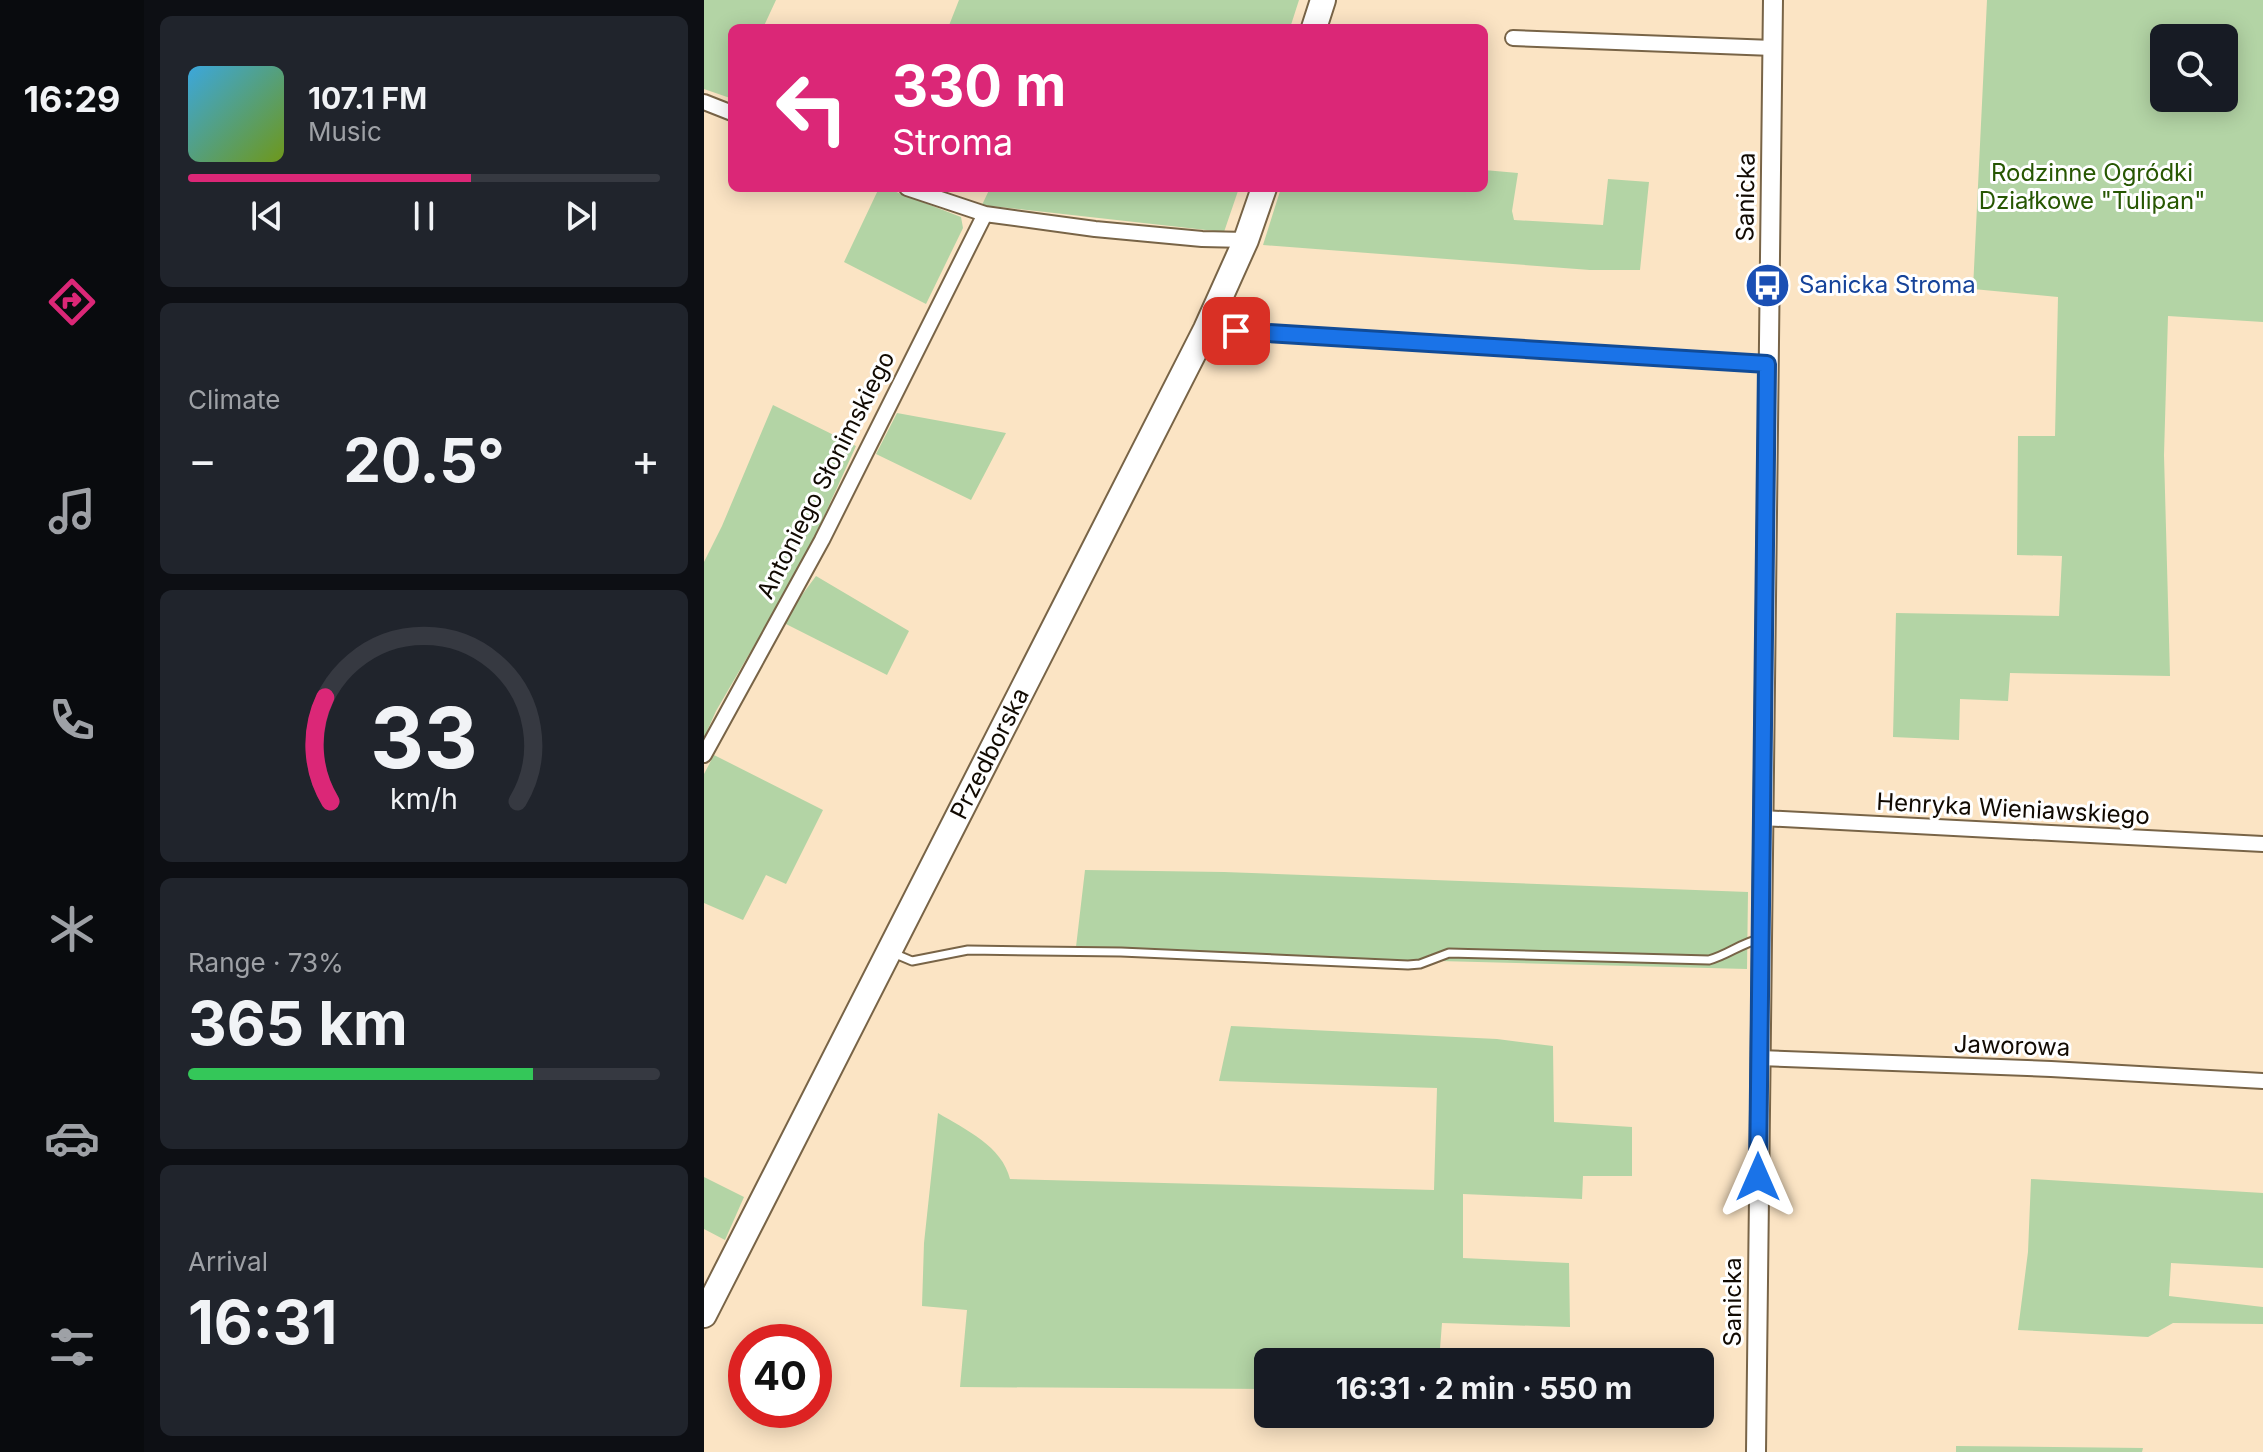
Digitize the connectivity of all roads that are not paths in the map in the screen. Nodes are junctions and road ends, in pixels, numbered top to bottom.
1 (1323, 0) edge
2 (1773, 0) edge
3 (1315, 24) edge
4 (1513, 38) dead end
5 (1773, 48) junction
6 (704, 102) edge
7 (728, 111) edge
8 (919, 192) edge
9 (1263, 192) edge
10 (985, 214) junction
11 (1246, 240) junction
12 (1206, 329) junction
13 (1767, 364) junction
14 (704, 755) edge
15 (1762, 818) junction
16 (2263, 844) edge
17 (1760, 939) junction
18 (890, 951) junction
19 (1759, 1058) junction
20 (2263, 1081) edge
21 (704, 1315) edge
22 (1756, 1452) edge

1 - 3 main road
2 - 5 street, Sanicka
4 - 5 street
5 - 13 street, Sanicka
6 - 7 street
8 - 10 street
9 - 11 main road, Przedborska
10 - 11 street
10 - 14 street, Antoniego Słonimskiego
11 - 12 main road, Przedborska
12 - 13 street
12 - 18 main road, Przedborska
13 - 15 street, Sanicka
15 - 16 street, Henryka Wieniawskiego
15 - 17 street, Sanicka
17 - 18 lane
17 - 19 street, Sanicka
18 - 21 main road, Przedborska
19 - 20 street, Jaworowa
19 - 22 street, Sanicka

